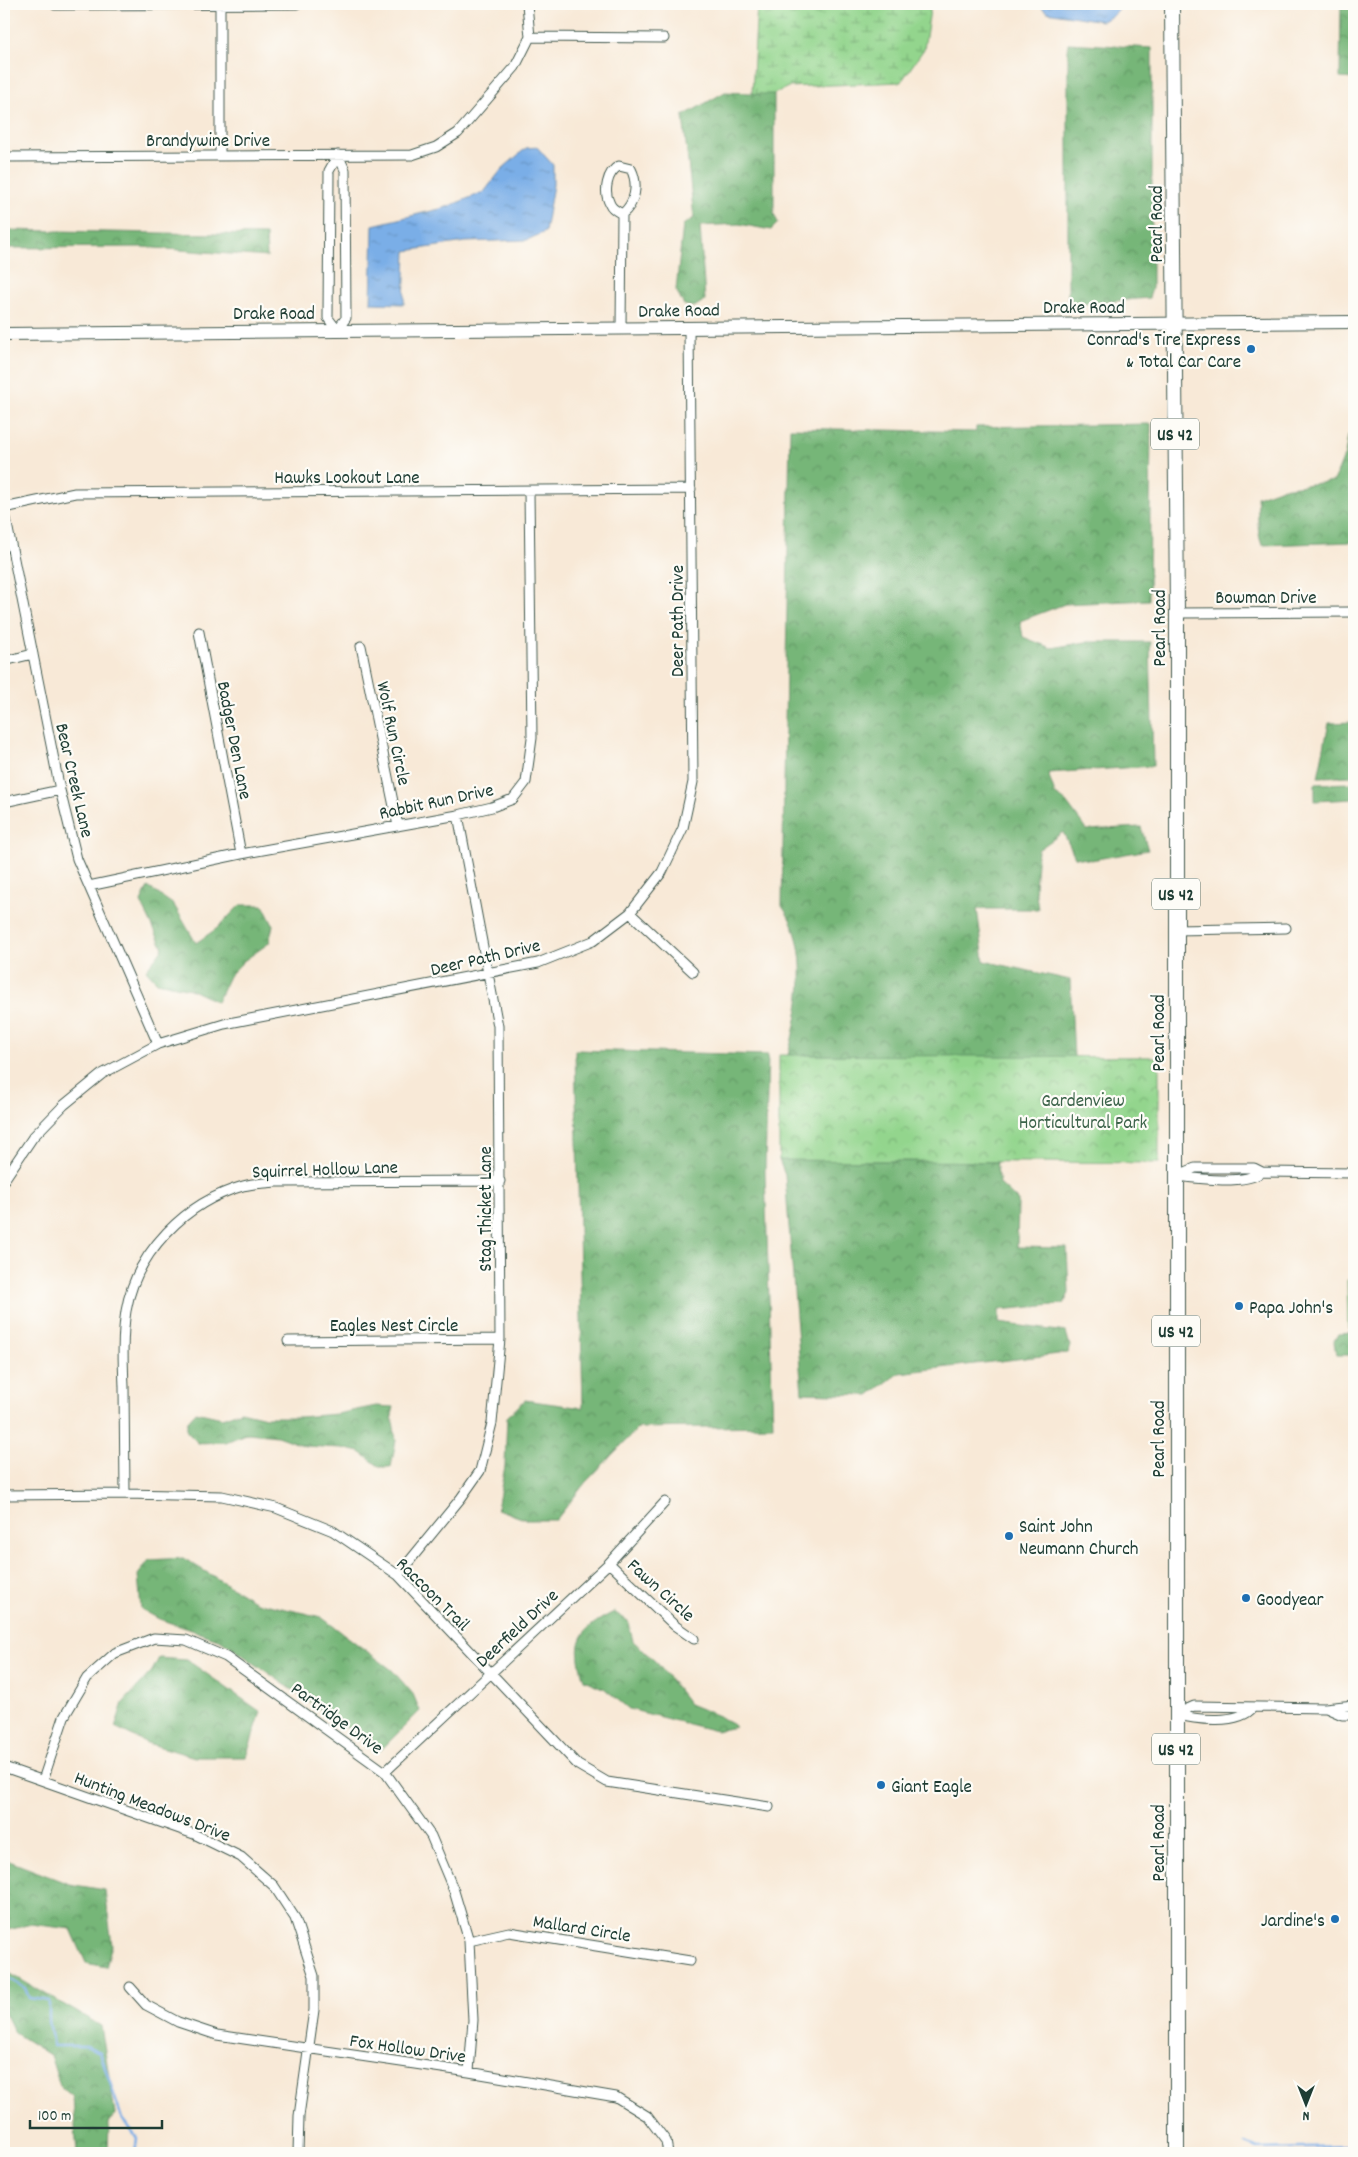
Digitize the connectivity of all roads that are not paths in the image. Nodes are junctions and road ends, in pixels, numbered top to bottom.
1 (220, 4) edge
2 (297, 4) edge
3 (527, 4) edge
4 (1172, 4) edge
5 (55, 5) dead end
6 (530, 37) junction
7 (664, 38) dead end
8 (220, 155) junction
9 (338, 155) junction
10 (4, 156) edge
11 (622, 214) junction
12 (1354, 322) edge
13 (1174, 325) junction
14 (621, 328) junction
15 (689, 328) junction
16 (337, 330) junction
17 (4, 334) edge
18 (691, 490) junction
19 (529, 491) junction
20 (4, 509) edge
21 (1354, 612) edge
22 (1177, 613) junction
23 (199, 632) dead end
24 (361, 646) dead end
25 (33, 654) junction
26 (4, 661) edge
27 (60, 790) junction
28 (4, 802) edge
29 (458, 815) junction
30 (398, 826) junction
31 (241, 854) junction
32 (89, 886) junction
33 (630, 913) junction
34 (1286, 928) dead end
35 (1175, 930) junction
36 (693, 972) dead end
37 (490, 974) junction
38 (158, 1044) junction
39 (1354, 1173) edge
40 (1176, 1176) junction
41 (4, 1180) edge
42 (500, 1181) junction
43 (500, 1339) junction
44 (288, 1340) dead end
45 (125, 1494) junction
46 (4, 1495) edge
47 (665, 1502) dead end
48 (609, 1563) junction
49 (398, 1575) junction
50 (694, 1639) dead end
51 (490, 1674) junction
52 (1354, 1705) edge
53 (1253, 1707) junction
54 (1325, 1708) junction
55 (1176, 1714) junction
56 (1354, 1715) edge
57 (4, 1767) edge
58 (385, 1772) junction
59 (43, 1780) junction
60 (769, 1807) dead end
61 (469, 1941) junction
62 (690, 1961) dead end
63 (130, 1988) dead end
64 (310, 2049) junction
65 (469, 2072) junction
66 (298, 2153) edge
67 (668, 2153) edge
68 (1177, 2153) edge

1 - 2 street
1 - 5 street
1 - 8 street
3 - 6 street
4 - 13 main road, Pearl Road / US 42
6 - 7 street
6 - 9 street, Brandywine Drive
8 - 9 street, Brandywine Drive
8 - 10 street, Brandywine Drive
9 - 16 street
9 - 16 street
11 - 11 street
11 - 14 street
12 - 13 street, Drake Road
13 - 15 street, Drake Road
13 - 22 main road, Pearl Road / US 42
14 - 15 street, Drake Road
14 - 16 street, Drake Road
15 - 18 street, Deer Path Drive
16 - 17 street, Drake Road
18 - 19 street, Hawks Lookout Lane
18 - 33 street, Deer Path Drive
19 - 20 street, Hawks Lookout Lane
19 - 29 street, Rabbit Run Drive
20 - 25 street, Bear Creek Lane
21 - 22 street, Bowman Drive
22 - 35 main road, Pearl Road / US 42
23 - 31 street, Badger Den Lane
24 - 30 street, Wolf Run Circle
25 - 26 street
25 - 27 street, Bear Creek Lane
27 - 28 street
27 - 32 street, Bear Creek Lane
29 - 30 street, Rabbit Run Drive
29 - 37 street, Stag Thicket Lane
30 - 31 street, Rabbit Run Drive
31 - 32 street, Rabbit Run Drive
32 - 38 street, Bear Creek Lane
33 - 36 street
33 - 37 street, Deer Path Drive
34 - 35 street
35 - 40 main road, Pearl Road / US 42
37 - 38 street, Deer Path Drive
37 - 42 street, Stag Thicket Lane
38 - 41 street, Deer Path Drive
39 - 40 street
40 - 55 main road, Pearl Road / US 42
42 - 43 street, Stag Thicket Lane
42 - 45 street, Squirrel Hollow Lane
43 - 44 street, Eagles Nest Circle
43 - 49 street, Stag Thicket Lane
45 - 46 street, Raccoon Trail
45 - 49 street, Raccoon Trail
47 - 48 street, Deerfield Drive
48 - 50 street, Fawn Circle
48 - 51 street, Deerfield Drive
49 - 51 street, Raccoon Trail
51 - 58 street, Deerfield Drive
51 - 60 street, Raccoon Trail
52 - 54 street
53 - 54 street
53 - 55 street
53 - 55 street
54 - 56 street
55 - 68 main road, Pearl Road / US 42
57 - 59 street, Hunting Meadows Drive
58 - 59 street, Partridge Drive
58 - 61 street, Partridge Drive
59 - 64 street, Hunting Meadows Drive
61 - 62 street, Mallard Circle
61 - 65 street, Partridge Drive
63 - 64 street, Fox Hollow Drive
64 - 65 street, Fox Hollow Drive
64 - 66 street, Hunting Meadows Drive
65 - 67 street, Fox Hollow Drive

